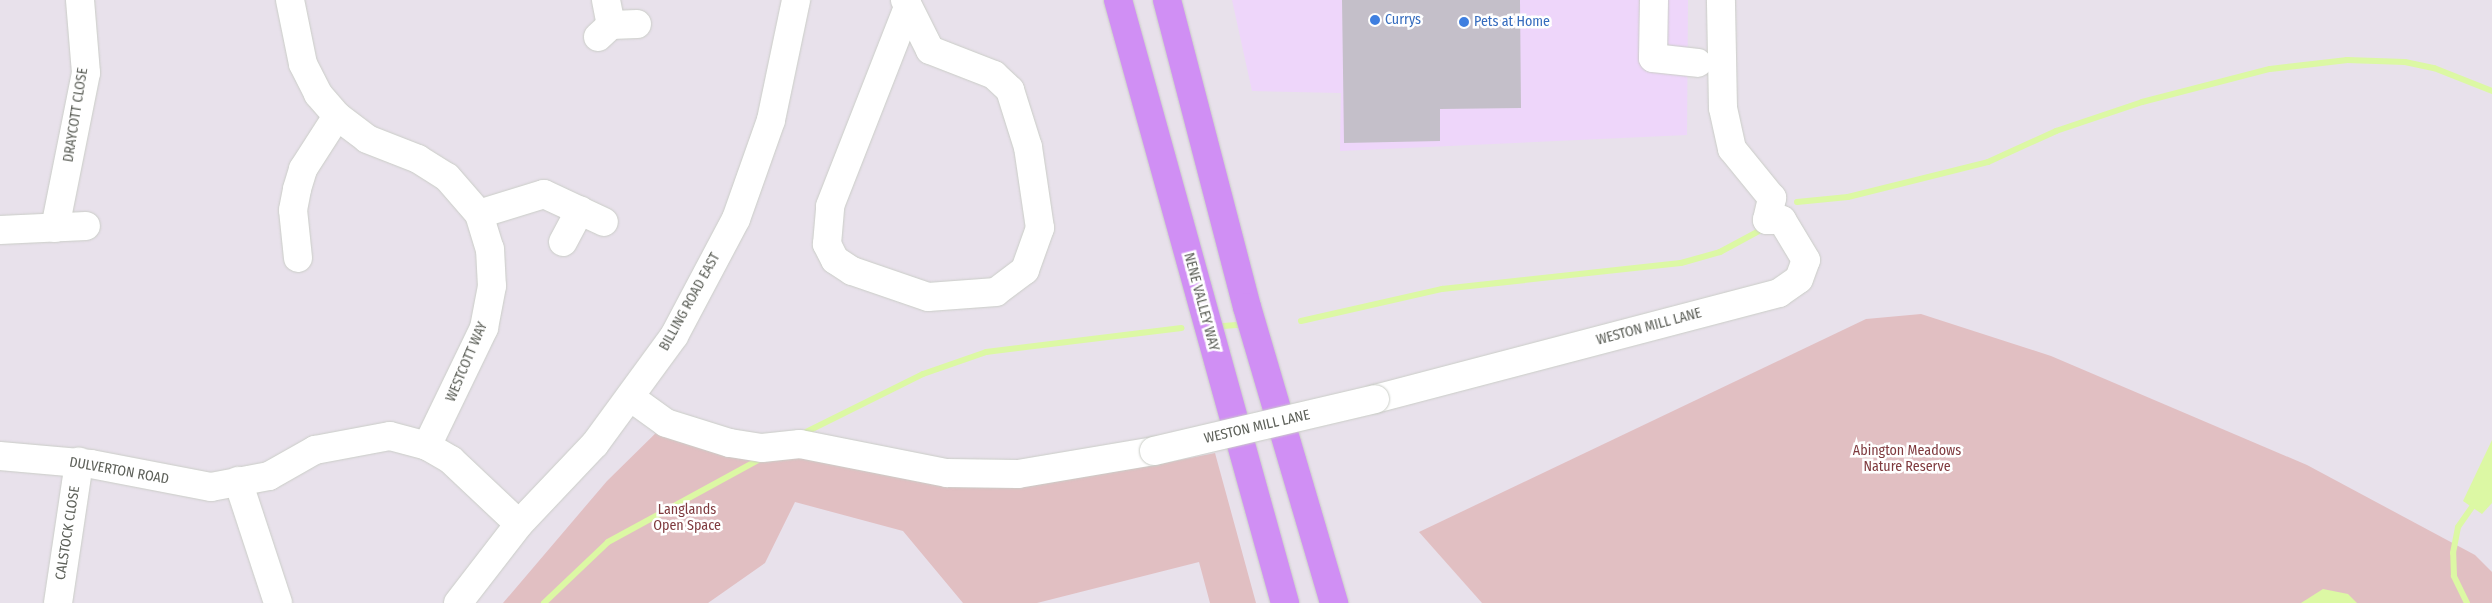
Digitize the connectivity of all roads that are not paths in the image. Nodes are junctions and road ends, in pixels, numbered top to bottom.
1 (80, 0) edge
2 (290, 0) edge
3 (796, 0) edge
4 (1118, 0) edge
5 (1167, 0) edge
6 (1654, 0) edge
7 (1722, 0) edge
8 (906, 4) edge
9 (1698, 63) dead end
10 (337, 116) junction
11 (479, 214) junction
12 (86, 226) dead end
13 (55, 228) junction
14 (0, 230) edge
15 (562, 242) dead end
16 (298, 258) dead end
17 (630, 397) junction
18 (427, 446) junction
19 (0, 456) edge
20 (79, 462) junction
21 (238, 481) junction
22 (519, 524) junction
23 (58, 603) edge
24 (278, 603) edge
25 (458, 603) edge
26 (1285, 603) edge
27 (1334, 603) edge

1 - 13 street, DRAYCOTT CLOSE
2 - 10 street, WESTCOTT WAY
3 - 17 street, BILLING ROAD EAST
4 - 26 highway, NENE VALLEY WAY
5 - 27 highway
6 - 9 street
7 - 17 street, WESTON MILL LANE, bridge
8 - 8 street
10 - 11 street, WESTCOTT WAY
10 - 16 street
11 - 15 street
11 - 18 street, WESTCOTT WAY
12 - 13 street
13 - 14 street
17 - 22 street, BILLING ROAD EAST
18 - 21 street, DULVERTON ROAD
18 - 22 street, DULVERTON ROAD
19 - 20 street, DULVERTON ROAD
20 - 21 street, DULVERTON ROAD
20 - 23 street, CALSTOCK CLOSE
21 - 24 street
22 - 25 street, BILLING ROAD EAST

